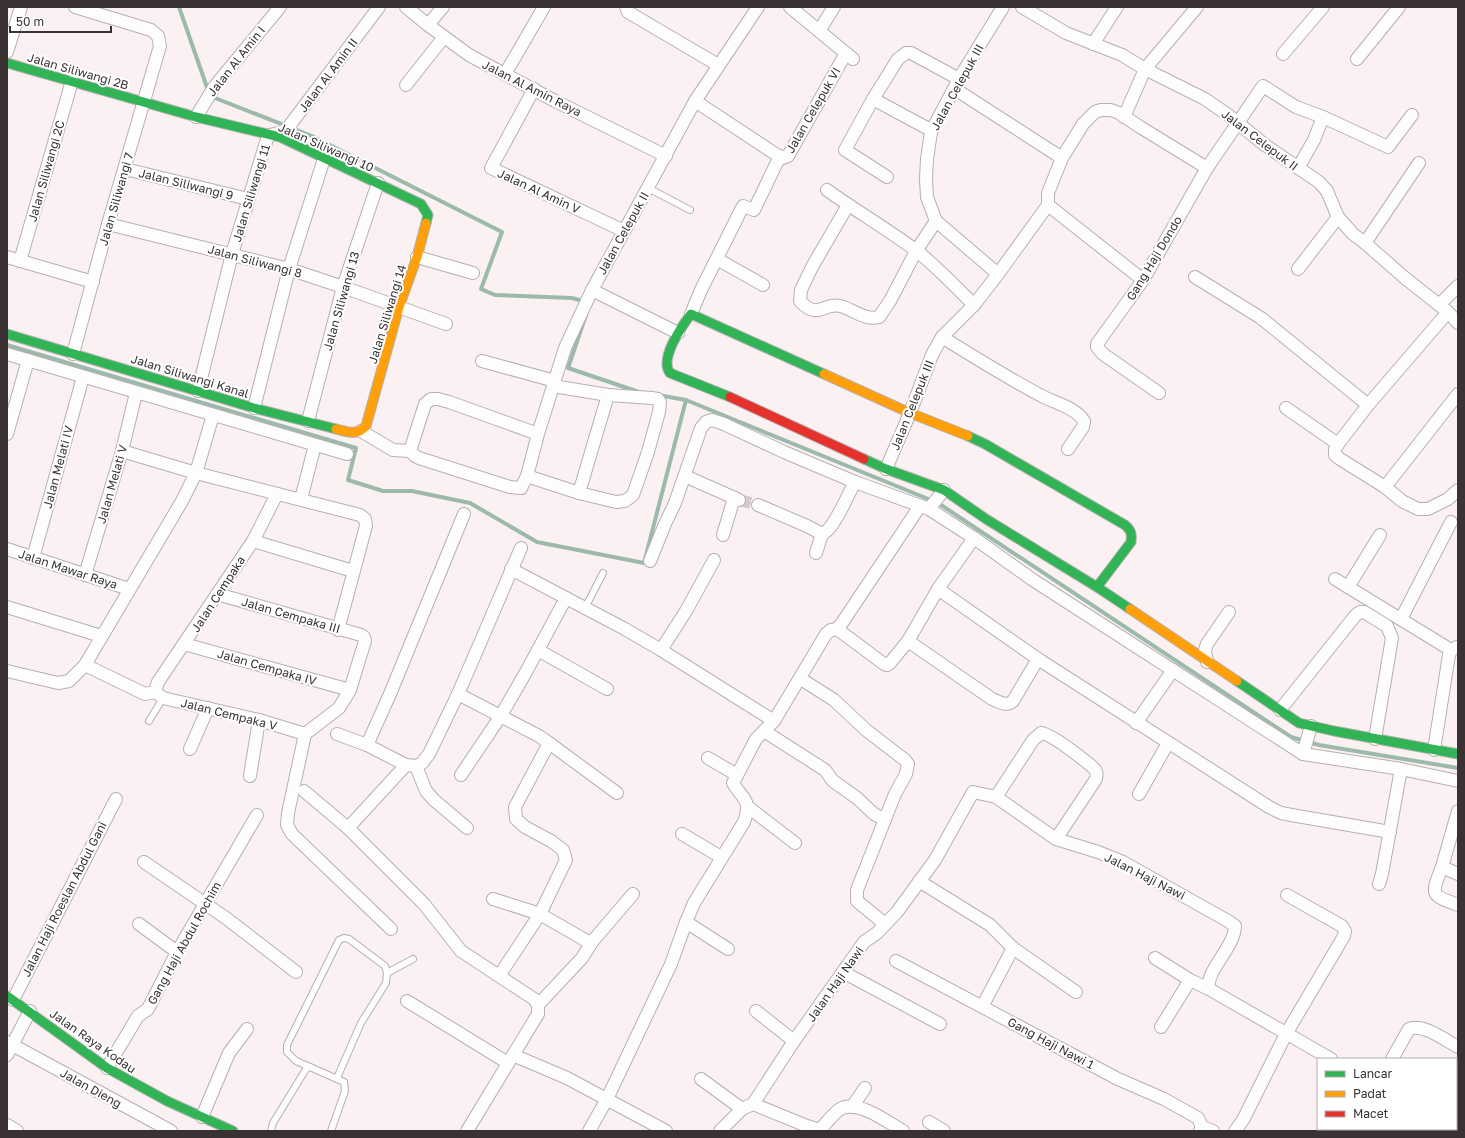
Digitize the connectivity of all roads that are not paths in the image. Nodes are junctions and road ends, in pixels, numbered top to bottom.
1 (21, 7) edge
2 (75, 7) edge
3 (280, 7) edge
4 (380, 7) edge
5 (406, 7) edge
6 (443, 7) edge
7 (544, 7) edge
8 (626, 7) edge
9 (758, 7) edge
10 (790, 7) edge
11 (834, 7) edge
12 (1002, 7) edge
13 (1022, 7) edge
14 (1117, 7) edge
15 (1197, 7) edge
16 (1323, 7) edge
17 (1399, 7) edge
18 (98, 10) edge
19 (11, 26) edge
20 (428, 26) junction
21 (819, 31) junction
22 (444, 37) junction
23 (1094, 44) junction
24 (7, 52) edge
25 (1283, 54) dead end
26 (1357, 59) dead end
27 (7, 63) edge
28 (718, 65) junction
29 (1145, 69) junction
30 (505, 74) junction
31 (72, 81) junction
32 (957, 84) junction
33 (406, 85) dead end
34 (534, 89) junction
35 (874, 99) junction
36 (695, 101) junction
37 (143, 102) junction
38 (1412, 116) dead end
39 (196, 117) junction
40 (1124, 117) junction
41 (1323, 117) junction
42 (1239, 123) junction
43 (927, 128) dead end
44 (270, 135) junction
45 (666, 156) junction
46 (780, 156) junction
47 (1062, 158) junction
48 (324, 159) junction
49 (1419, 163) dead end
50 (1207, 168) junction
51 (1298, 168) junction
52 (125, 169) junction
53 (887, 177) dead end
54 (378, 183) junction
55 (648, 188) junction
56 (827, 190) dead end
57 (248, 200) junction
58 (1048, 205) junction
59 (848, 206) junction
60 (425, 208) joint
61 (690, 210) dead end
62 (1338, 216) junction
63 (936, 221) junction
64 (108, 224) junction
65 (624, 231) junction
66 (1365, 243) junction
67 (916, 251) junction
68 (232, 254) junction
69 (7, 257) edge
70 (417, 257) junction
71 (717, 259) junction
72 (20, 261) junction
73 (289, 269) junction
74 (1298, 269) dead end
75 (474, 273) dead end
76 (998, 274) junction
77 (1195, 277) dead end
78 (1143, 280) junction
79 (93, 282) junction
80 (763, 285) dead end
81 (1458, 286) edge
82 (343, 287) junction
83 (591, 292) junction
84 (974, 305) junction
85 (399, 307) junction
86 (1443, 308) junction
87 (691, 314) junction
88 (1458, 323) edge
89 (446, 324) dead end
90 (678, 333) junction
91 (7, 334) edge
92 (942, 337) junction
93 (7, 354) edge
94 (73, 354) junction
95 (28, 360) junction
96 (482, 361) dead end
97 (83, 377) junction
98 (554, 384) junction
99 (198, 391) junction
100 (136, 393) junction
101 (1159, 393) dead end
102 (1458, 394) edge
103 (608, 395) junction
104 (1368, 405) junction
105 (254, 408) junction
106 (1286, 408) dead end
107 (910, 413) junction
108 (213, 415) junction
109 (308, 421) junction
110 (364, 429) junction
111 (7, 434) edge
112 (538, 434) junction
113 (1338, 444) junction
114 (315, 445) junction
115 (1068, 448) dead end
116 (122, 451) junction
117 (410, 451) junction
118 (347, 454) dead end
119 (886, 469) junction
120 (196, 473) junction
121 (527, 476) junction
122 (685, 476) junction
123 (854, 482) junction
124 (1385, 487) junction
125 (1458, 490) edge
126 (943, 492) junction
127 (580, 493) junction
128 (277, 494) junction
129 (301, 499) junction
130 (758, 505) tunnel mouth
131 (927, 507) junction
132 (464, 514) dead end
133 (1451, 522) dead end
134 (822, 534) junction
135 (723, 535) dead end
136 (1380, 535) dead end
137 (974, 538) junction
138 (252, 541) junction
139 (521, 548) dead end
140 (7, 549) edge
141 (816, 553) dead end
142 (34, 558) junction
143 (714, 560) dead end
144 (650, 561) dead end
145 (511, 569) junction
146 (353, 571) junction
147 (603, 573) dead end
148 (85, 575) junction
149 (1335, 579) dead end
150 (1097, 587) junction
151 (1348, 587) junction
152 (129, 589) junction
153 (938, 589) junction
154 (217, 594) junction
155 (566, 598) junction
156 (7, 607) edge
157 (585, 608) junction
158 (1229, 612) dead end
159 (1401, 618) junction
160 (837, 629) junction
161 (338, 630) junction
162 (101, 636) junction
163 (908, 641) junction
164 (184, 644) junction
165 (1455, 648) edge
166 (538, 650) junction
167 (661, 650) junction
168 (1038, 659) junction
169 (1207, 662) junction
170 (85, 665) junction
171 (1173, 670) junction
172 (7, 671) edge
173 (800, 679) junction
174 (607, 689) dead end
175 (350, 690) junction
176 (458, 694) junction
177 (159, 695) junction
178 (208, 708) junction
179 (1280, 710) junction
180 (500, 717) junction
181 (259, 720) junction
182 (149, 721) dead end
183 (774, 722) junction
184 (1136, 722) junction
185 (1310, 729) junction
186 (764, 731) junction
187 (305, 734) junction
188 (337, 734) dead end
189 (1375, 739) junction
190 (549, 743) junction
191 (1168, 743) junction
192 (367, 745) junction
193 (190, 749) dead end
194 (1434, 750) junction
195 (1304, 752) junction
196 (1458, 754) edge
197 (708, 758) dead end
198 (411, 765) junction
199 (1401, 770) junction
200 (737, 774) junction
201 (461, 775) dead end
202 (250, 776) dead end
203 (1458, 781) edge
204 (304, 791) dead end
205 (617, 793) dead end
206 (1139, 794) dead end
207 (996, 797) junction
208 (116, 799) dead end
209 (748, 807) junction
210 (1458, 811) edge
211 (258, 815) dead end
212 (885, 820) junction
213 (348, 828) junction
214 (467, 828) dead end
215 (1390, 832) junction
216 (682, 834) dead end
217 (1056, 839) junction
218 (795, 843) dead end
219 (721, 857) junction
220 (144, 862) dead end
221 (1442, 867) junction
222 (1458, 874) edge
223 (919, 881) junction
224 (1379, 884) dead end
225 (633, 894) dead end
226 (1288, 895) dead end
227 (493, 899) dead end
228 (205, 905) junction
229 (1458, 905) edge
230 (540, 914) junction
231 (686, 922) junction
232 (139, 924) dead end
233 (885, 924) junction
234 (391, 929) dead end
235 (592, 942) junction
236 (1013, 948) junction
237 (728, 949) dead end
238 (177, 952) junction
239 (1156, 958) dead end
240 (413, 959) dead end
241 (896, 961) dead end
242 (296, 972) dead end
243 (843, 972) junction
244 (387, 973) junction
245 (499, 976) junction
246 (1190, 980) junction
247 (1209, 989) junction
248 (1076, 992) dead end
249 (10, 998) edge
250 (408, 1001) dead end
251 (538, 1005) junction
252 (982, 1007) junction
253 (30, 1011) junction
254 (756, 1011) dead end
255 (940, 1024) dead end
256 (1161, 1027) dead end
257 (247, 1028) dead end
258 (1286, 1034) junction
259 (794, 1040) junction
260 (9, 1047) edge
261 (1458, 1047) edge
262 (1329, 1058) edge
263 (1393, 1058) edge
264 (510, 1059) junction
265 (310, 1067) junction
266 (107, 1068) junction
267 (337, 1078) junction
268 (701, 1079) dead end
269 (865, 1088) dead end
270 (607, 1099) junction
271 (748, 1107) junction
272 (852, 1107) junction
273 (202, 1117) junction
274 (929, 1122) dead end
275 (7, 1125) edge
276 (820, 1130) edge
277 (1205, 1130) edge
278 (17, 1131) edge
279 (170, 1131) edge
280 (233, 1131) edge
281 (271, 1131) edge
282 (331, 1131) edge
283 (466, 1131) edge
284 (589, 1131) edge
285 (666, 1131) edge
286 (720, 1131) edge
287 (903, 1131) edge
288 (944, 1131) edge
289 (1235, 1131) edge

1 - 19 street
2 - 18 street
3 - 39 street, Jalan Al Amin I
4 - 44 street, Jalan Al Amin II
5 - 20 street, Jalan Al Amin Raya
6 - 20 street
7 - 30 street
8 - 28 street
9 - 28 street, Jalan Celepuk II
10 - 21 street
11 - 21 street
12 - 32 street, Jalan Celepuk III
13 - 23 street, Jalan Celepuk II
14 - 23 street
15 - 29 street
16 - 25 street
17 - 26 street
18 - 37 street, Jalan Siliwangi 7
19 - 24 street
20 - 22 street, Jalan Al Amin Raya
21 - 46 street, Jalan Celepuk VI
22 - 30 street, Jalan Al Amin Raya
22 - 33 street
23 - 29 street, Jalan Celepuk II
27 - 31 street, Jalan Siliwangi 2B
28 - 36 street, Jalan Celepuk II
29 - 40 street
29 - 42 street, Jalan Celepuk II
30 - 34 street, Jalan Al Amin Raya
31 - 37 street, Jalan Siliwangi 2B
31 - 72 street, Jalan Siliwangi 2C
32 - 35 street
32 - 47 street
32 - 63 street, Jalan Celepuk III
34 - 45 street, Jalan Al Amin Raya
34 - 65 street, Jalan Al Amin V
35 - 43 street
35 - 53 street
36 - 45 street, Jalan Celepuk II
36 - 46 street, Jalan Celepuk VI
37 - 39 street, Jalan Siliwangi 10
37 - 52 street, Jalan Siliwangi 7
38 - 41 street
39 - 44 street, Jalan Siliwangi 10
40 - 47 street
40 - 50 street
41 - 42 street, Gang Haji Dondo
41 - 51 street
42 - 50 street, Gang Haji Dondo
42 - 51 street, Jalan Celepuk II
44 - 48 street, Jalan Siliwangi 10
44 - 57 street, Jalan Siliwangi 11
45 - 55 street, Jalan Celepuk II
46 - 71 street
47 - 58 street
48 - 54 street, Jalan Siliwangi 10
48 - 73 street
49 - 66 street
50 - 78 street, Gang Haji Dondo
51 - 62 street, Jalan Celepuk II
52 - 57 street, Jalan Siliwangi 9
52 - 64 street, Jalan Siliwangi 7
54 - 60 street, Jalan Siliwangi 10
54 - 82 street, Jalan Siliwangi 13
55 - 61 lane
55 - 65 street, Jalan Celepuk II
56 - 59 street
57 - 68 street, Jalan Siliwangi 11
58 - 76 street
58 - 78 street
59 - 67 street
59 - 67 street
60 - 70 street, Jalan Siliwangi 14
62 - 66 street, Jalan Celepuk II
62 - 74 street
63 - 67 street
63 - 76 street, Jalan Celepuk III
64 - 68 street, Jalan Siliwangi 8
64 - 79 street, Jalan Siliwangi 7
65 - 83 street, Jalan Celepuk II
66 - 86 street, Jalan Celepuk II
67 - 84 street
68 - 73 street, Jalan Siliwangi 8
68 - 99 street, Jalan Siliwangi 11
69 - 72 street
70 - 75 street
70 - 85 street, Jalan Siliwangi 14
71 - 80 street
71 - 87 street
72 - 79 street
73 - 82 street, Jalan Siliwangi 8
73 - 105 street
76 - 84 street, Jalan Celepuk III
77 - 104 street
78 - 101 street, Gang Haji Dondo
79 - 94 street, Jalan Siliwangi 7
81 - 86 street
82 - 85 street, Jalan Siliwangi 8
82 - 109 street, Jalan Siliwangi 13
83 - 90 street
83 - 98 street, Jalan Celepuk II
84 - 92 street, Jalan Celepuk III
85 - 89 street, Jalan Siliwangi 8
85 - 110 street, Jalan Siliwangi 14
86 - 88 street, Jalan Celepuk II
86 - 104 street
87 - 90 street
87 - 107 street
90 - 119 street
91 - 94 street, Jalan Siliwangi Kanal
92 - 107 street, Jalan Celepuk III
92 - 115 street
93 - 95 street
94 - 99 street, Jalan Siliwangi Kanal
95 - 97 street
95 - 111 street
96 - 98 street
97 - 100 street
97 - 142 street, Jalan Melati IV
98 - 103 street
98 - 112 street, Jalan Celepuk II
99 - 105 street, Jalan Siliwangi Kanal
100 - 108 street
100 - 116 street, Jalan Melati V
102 - 124 street
103 - 127 street
103 - 127 street
104 - 113 street
105 - 109 street, Jalan Siliwangi Kanal
106 - 113 street
107 - 119 street, Jalan Celepuk III
107 - 150 street
108 - 114 street
108 - 120 street
109 - 110 street, Jalan Siliwangi Kanal
110 - 117 street
112 - 117 street
112 - 121 street, Jalan Celepuk II
113 - 124 street
114 - 118 street
114 - 129 street
116 - 120 street
116 - 148 street, Jalan Melati V
117 - 121 street
119 - 126 street
120 - 128 street
120 - 152 street
121 - 127 street
122 - 123 street
122 - 135 street
122 - 144 street
123 - 131 street
123 - 134 street
124 - 125 street
126 - 131 street
126 - 150 street
128 - 129 street
128 - 138 street, Jalan Cempaka
129 - 146 street
130 - 134 street
131 - 137 street
131 - 160 street
132 - 192 street
133 - 159 street
134 - 141 street
136 - 151 street
137 - 153 street
137 - 171 street
138 - 146 street
138 - 154 street, Jalan Cempaka
139 - 145 street
140 - 142 street, Jalan Mawar Raya
142 - 148 street, Jalan Mawar Raya
143 - 167 street
145 - 155 street
145 - 176 street
146 - 161 street
147 - 157 lane
148 - 152 street, Jalan Mawar Raya
149 - 151 street
150 - 169 street
151 - 159 street
152 - 162 street
153 - 163 street
153 - 168 street
154 - 161 street, Jalan Cempaka III
154 - 164 street, Jalan Cempaka
155 - 157 street
155 - 166 street
156 - 162 street
157 - 167 street
158 - 169 street
159 - 165 street
160 - 163 street
160 - 173 street
161 - 175 street, Jalan Cempaka III
162 - 170 street
163 - 168 street
164 - 175 street, Jalan Cempaka IV
164 - 177 street, Jalan Cempaka
165 - 194 street
166 - 174 street
166 - 180 street
167 - 183 street
168 - 184 street
169 - 179 street
170 - 172 street
170 - 177 street, Jalan Cempaka V
171 - 184 street
171 - 195 street
173 - 183 street
173 - 212 street
175 - 187 street
176 - 180 street
176 - 198 street
177 - 178 street, Jalan Cempaka V
177 - 182 lane
178 - 181 street, Jalan Cempaka V
178 - 193 street
179 - 185 street
179 - 189 street
180 - 190 street
180 - 201 street
181 - 187 street, Jalan Cempaka V
181 - 202 street
183 - 186 street
184 - 191 street
185 - 189 street
185 - 195 street
186 - 200 street
186 - 212 street
187 - 234 street
188 - 192 street
189 - 194 street
190 - 205 street
190 - 230 street
191 - 206 street
191 - 215 street
192 - 198 street
194 - 196 street
195 - 199 street
197 - 200 street
198 - 213 street
198 - 214 street
199 - 203 street
199 - 215 street
200 - 209 street
204 - 213 street
207 - 217 street, Jalan Haji Nawi
207 - 217 street
207 - 223 street, Jalan Haji Nawi
208 - 249 street, Jalan Haji Roeslan Abdul Gani
209 - 218 street
209 - 219 street
210 - 221 street
211 - 228 street, Gang Haji Abdul Rochim
212 - 233 street
213 - 245 street
215 - 224 street
216 - 219 street
217 - 247 street, Jalan Haji Nawi
219 - 231 street
220 - 228 street
221 - 222 street
221 - 229 street
223 - 233 street, Jalan Haji Nawi
223 - 236 street
225 - 235 street
226 - 258 street
227 - 230 street
228 - 238 street, Gang Haji Abdul Rochim
228 - 242 street
230 - 235 street
230 - 245 street
231 - 237 street
231 - 270 street
232 - 238 street
233 - 243 street, Jalan Haji Nawi
235 - 251 street
236 - 248 street
236 - 252 street
238 - 266 street, Gang Haji Abdul Rochim
239 - 246 street
240 - 244 lane
241 - 252 street, Gang Haji Nawi 1
243 - 255 street
243 - 259 street, Jalan Haji Nawi
244 - 265 lane
244 - 267 lane
245 - 251 street
246 - 247 street
246 - 256 street
247 - 258 street
249 - 253 street, Jalan Raya Kodau
250 - 264 street
251 - 264 street
252 - 277 street, Gang Haji Nawi 1
253 - 260 street
253 - 266 street, Jalan Raya Kodau
254 - 259 street
257 - 273 street
258 - 262 street
258 - 289 street
259 - 271 street, Jalan Haji Nawi
260 - 279 street, Jalan Dieng
261 - 263 street
264 - 270 street
264 - 283 street
265 - 267 lane
265 - 281 lane
266 - 273 street, Jalan Raya Kodau
267 - 282 lane
268 - 271 street
269 - 272 street
270 - 284 street
270 - 285 street
271 - 276 street
271 - 286 street, Jalan Haji Nawi
272 - 276 street
272 - 287 street
273 - 280 street, Jalan Raya Kodau
274 - 288 street
275 - 278 street

